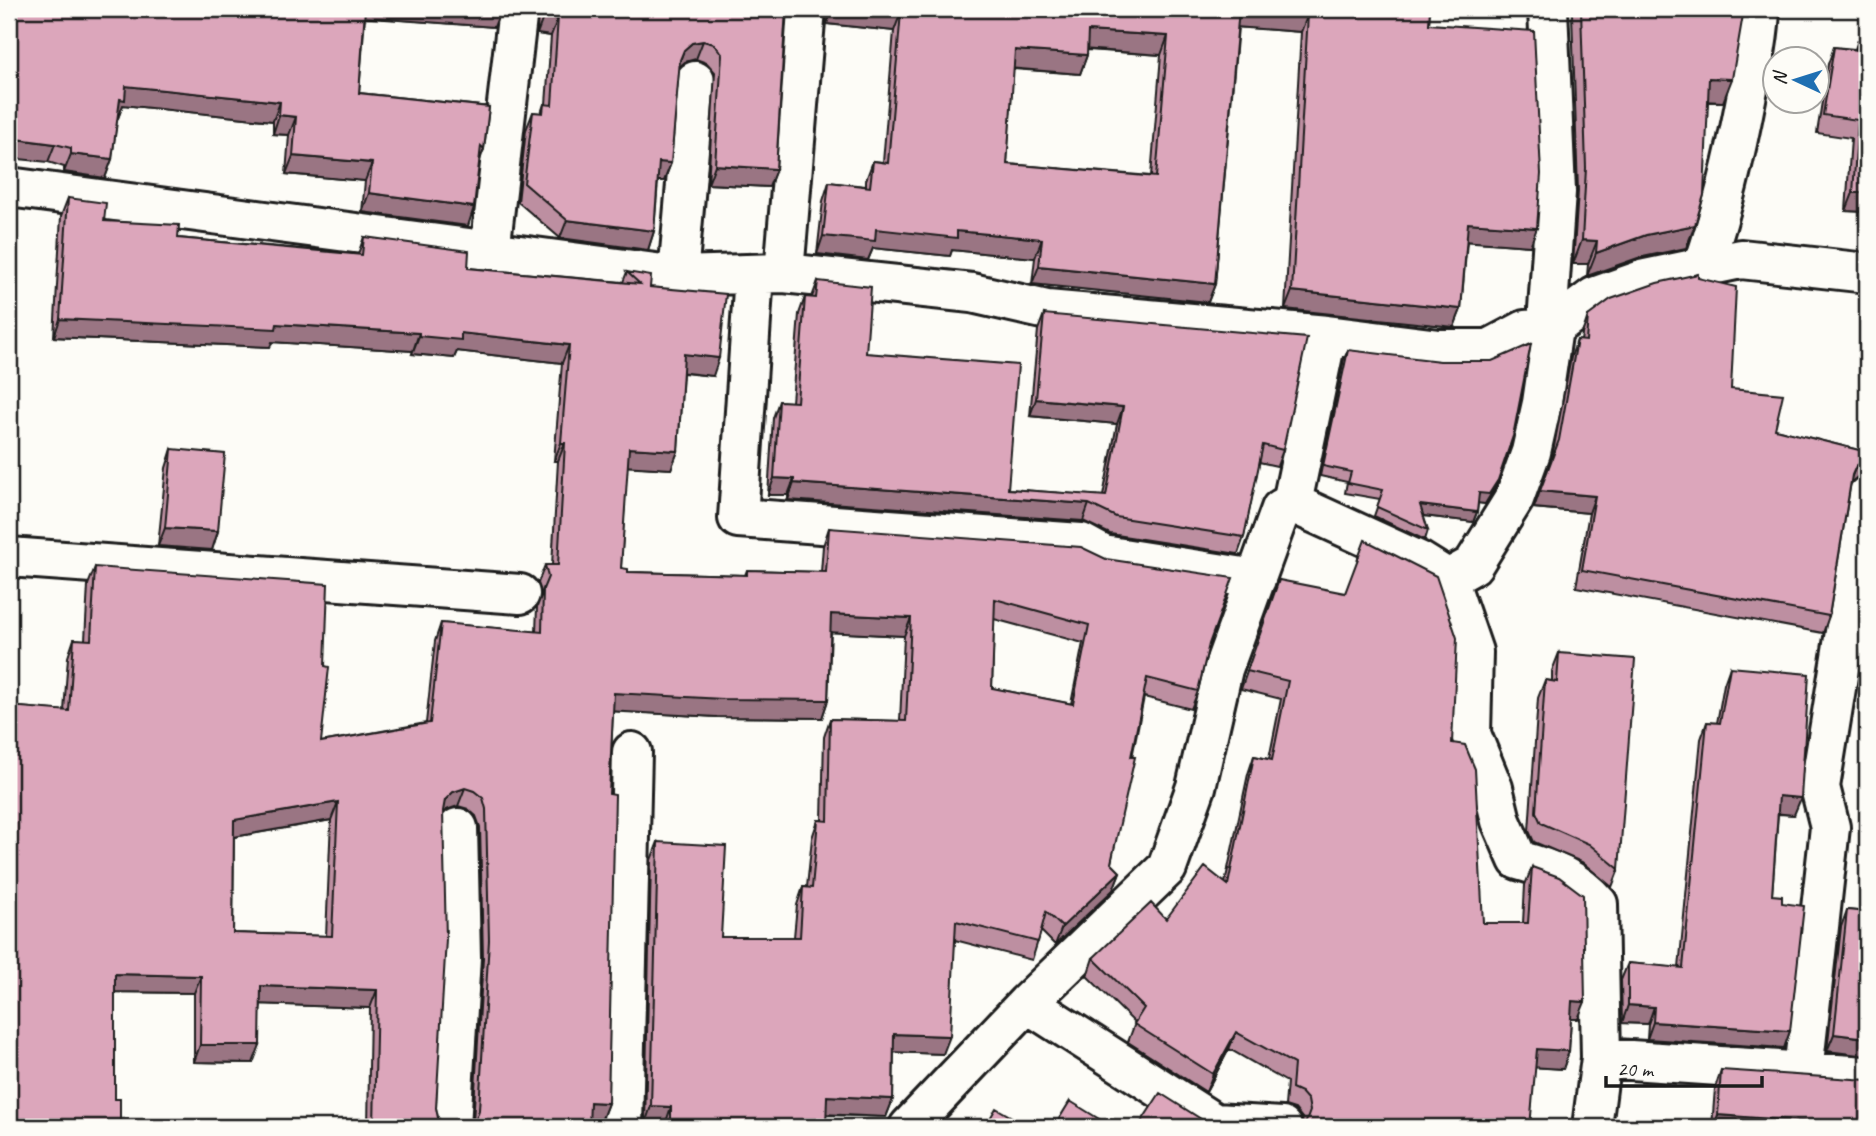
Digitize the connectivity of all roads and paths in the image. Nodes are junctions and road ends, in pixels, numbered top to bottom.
1 (518, 9) edge
2 (806, 9) edge
3 (1548, 9) edge
4 (1760, 9) edge
5 (695, 81) dead end
6 (9, 187) edge
7 (490, 251) junction
8 (1703, 267) junction
9 (1867, 273) edge
10 (769, 274) junction
11 (678, 276) junction
12 (1553, 328) junction
13 (1326, 335) junction
14 (1867, 496) edge
15 (1292, 503) junction
16 (9, 557) edge
17 (1256, 579) junction
18 (1448, 579) junction
19 (520, 594) dead end
20 (632, 752) dead end
21 (458, 828) dead end
22 (1027, 1003) junction
23 (1601, 1058) junction
24 (1803, 1072) junction
25 (1867, 1076) edge
26 (451, 1127) edge
27 (623, 1127) edge
28 (909, 1127) edge
29 (1282, 1127) edge
30 (1592, 1127) edge

1 - 7 street
2 - 10 street
3 - 12 street
4 - 8 street
5 - 11 street
6 - 7 street
7 - 11 street
8 - 9 street
8 - 12 street
10 - 11 street
10 - 13 street
10 - 17 street
12 - 13 street
12 - 18 street
13 - 15 street
14 - 24 street
15 - 17 street
15 - 18 street
16 - 19 street
17 - 22 street
18 - 23 street
20 - 27 street
21 - 26 street
22 - 28 street
22 - 29 street
23 - 24 street
23 - 30 street
24 - 25 street

